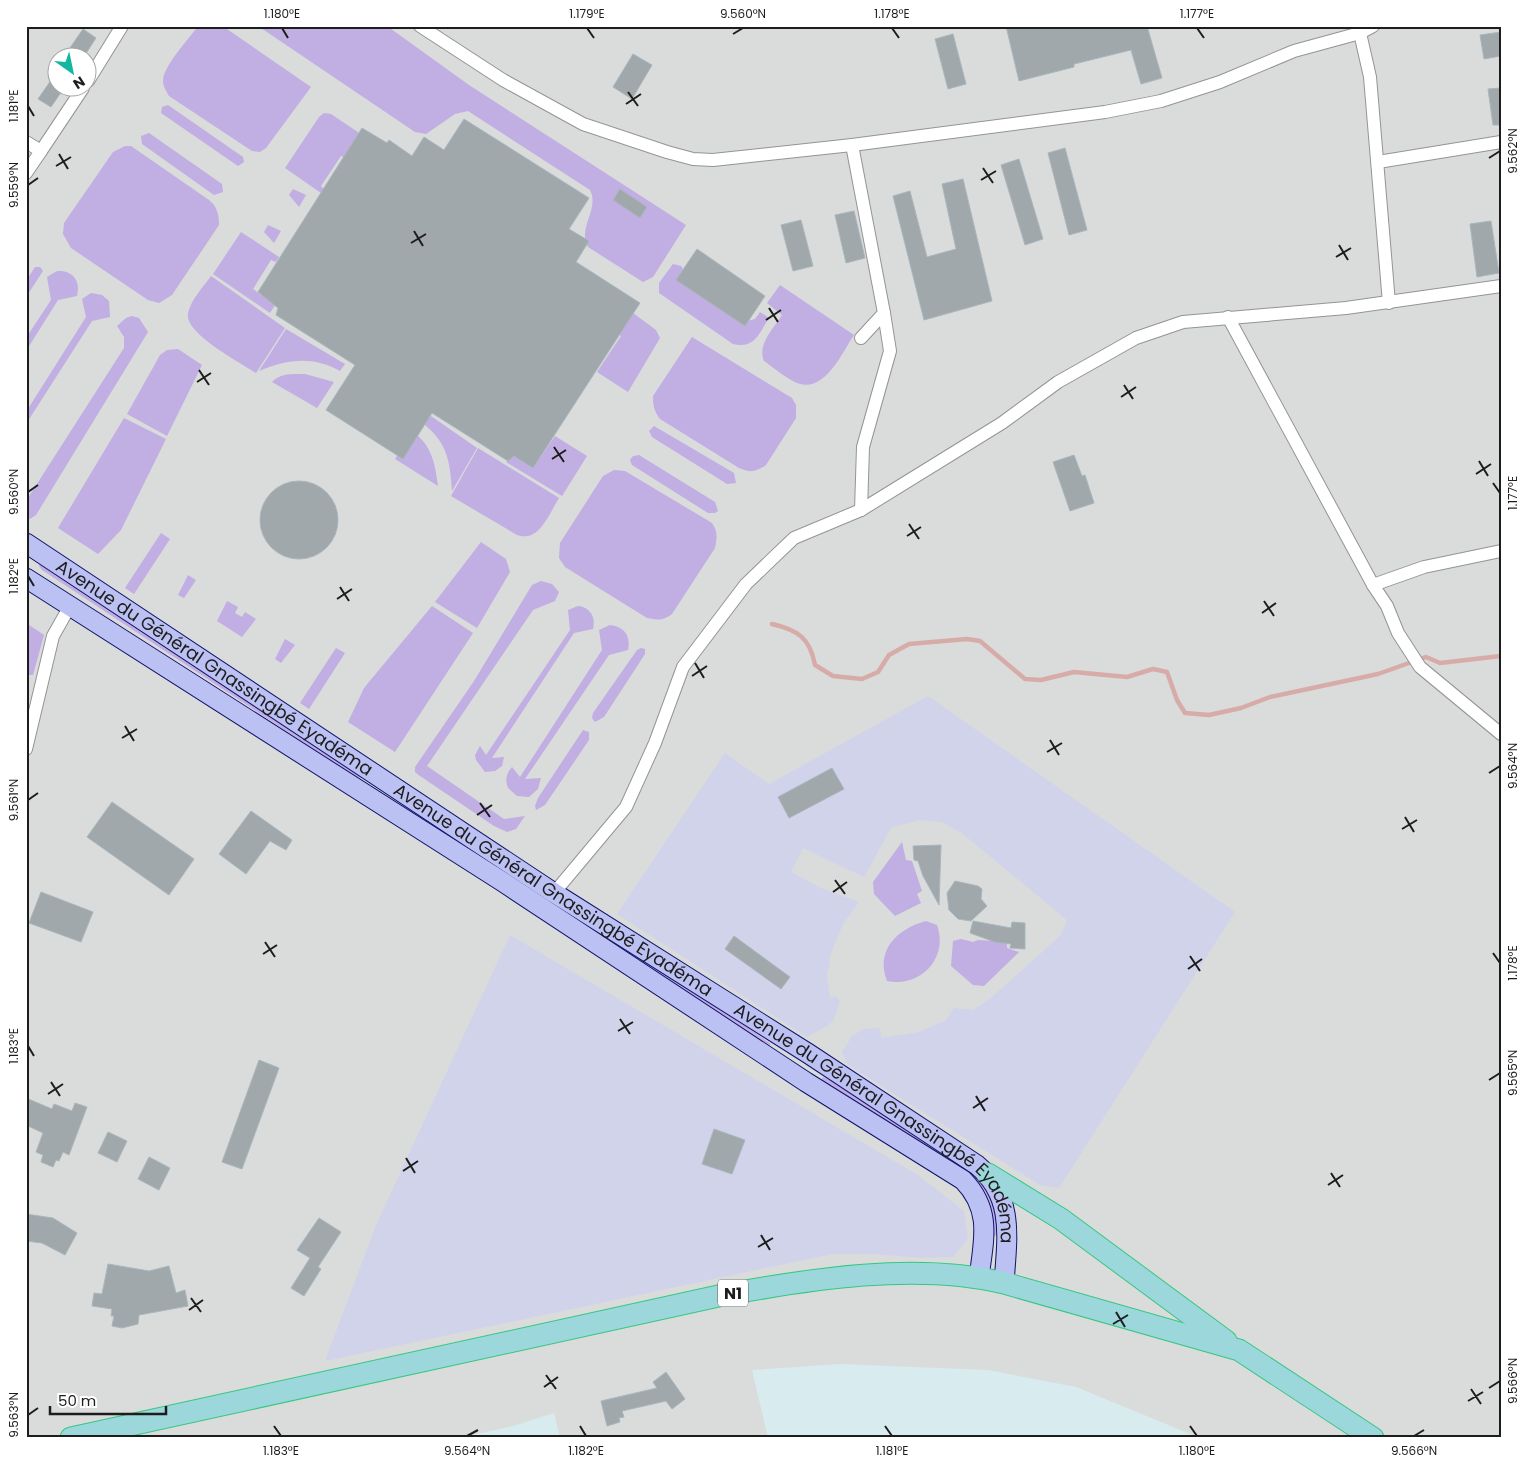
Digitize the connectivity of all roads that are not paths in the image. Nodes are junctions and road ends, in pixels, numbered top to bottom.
1 (122, 26) edge
2 (420, 26) edge
3 (1373, 26) edge
4 (1360, 33) junction
5 (98, 64) edge
6 (76, 98) edge
7 (26, 142) edge
8 (1501, 142) edge
9 (852, 145) junction
10 (41, 151) junction
11 (1378, 162) junction
12 (26, 173) edge
13 (1501, 286) edge
14 (1389, 303) junction
15 (884, 313) junction
16 (1228, 317) junction
17 (861, 338) dead end
18 (861, 510) junction
19 (26, 543) edge
20 (1501, 551) edge
21 (26, 578) edge
22 (1374, 585) junction
23 (70, 606) junction
24 (1501, 734) edge
25 (26, 749) edge
26 (554, 893) junction
27 (809, 1054) junction
28 (793, 1073) junction
29 (988, 1174) junction
30 (979, 1277) junction
31 (1004, 1282) junction
32 (1238, 1350) junction
33 (71, 1438) edge
34 (1373, 1438) edge

1 - 5 street
2 - 9 street
3 - 4 street
4 - 9 street
4 - 11 street
6 - 10 street
7 - 10 street
8 - 11 street
9 - 15 street
10 - 12 street
11 - 14 street
13 - 14 street
14 - 16 street
15 - 17 street
15 - 18 street
16 - 18 street
16 - 22 street
18 - 26 street
19 - 26 main road, Avenue du Général Gnassingbé Eyadéma
20 - 22 street
21 - 23 main road, Avenue du Général Gnassingbé Eyadéma
22 - 24 street
23 - 25 street
23 - 28 main road, Avenue du Général Gnassingbé Eyadéma
26 - 27 main road, Avenue du Général Gnassingbé Eyadéma
27 - 28 main road
27 - 29 main road, Avenue du Général Gnassingbé Eyadéma
28 - 30 main road, Avenue du Général Gnassingbé Eyadéma
29 - 31 main road, Avenue du Général Gnassingbé Eyadéma
29 - 32 highway
30 - 31 highway, N1
30 - 33 highway, N1
31 - 32 highway, N1
32 - 34 highway, N1

